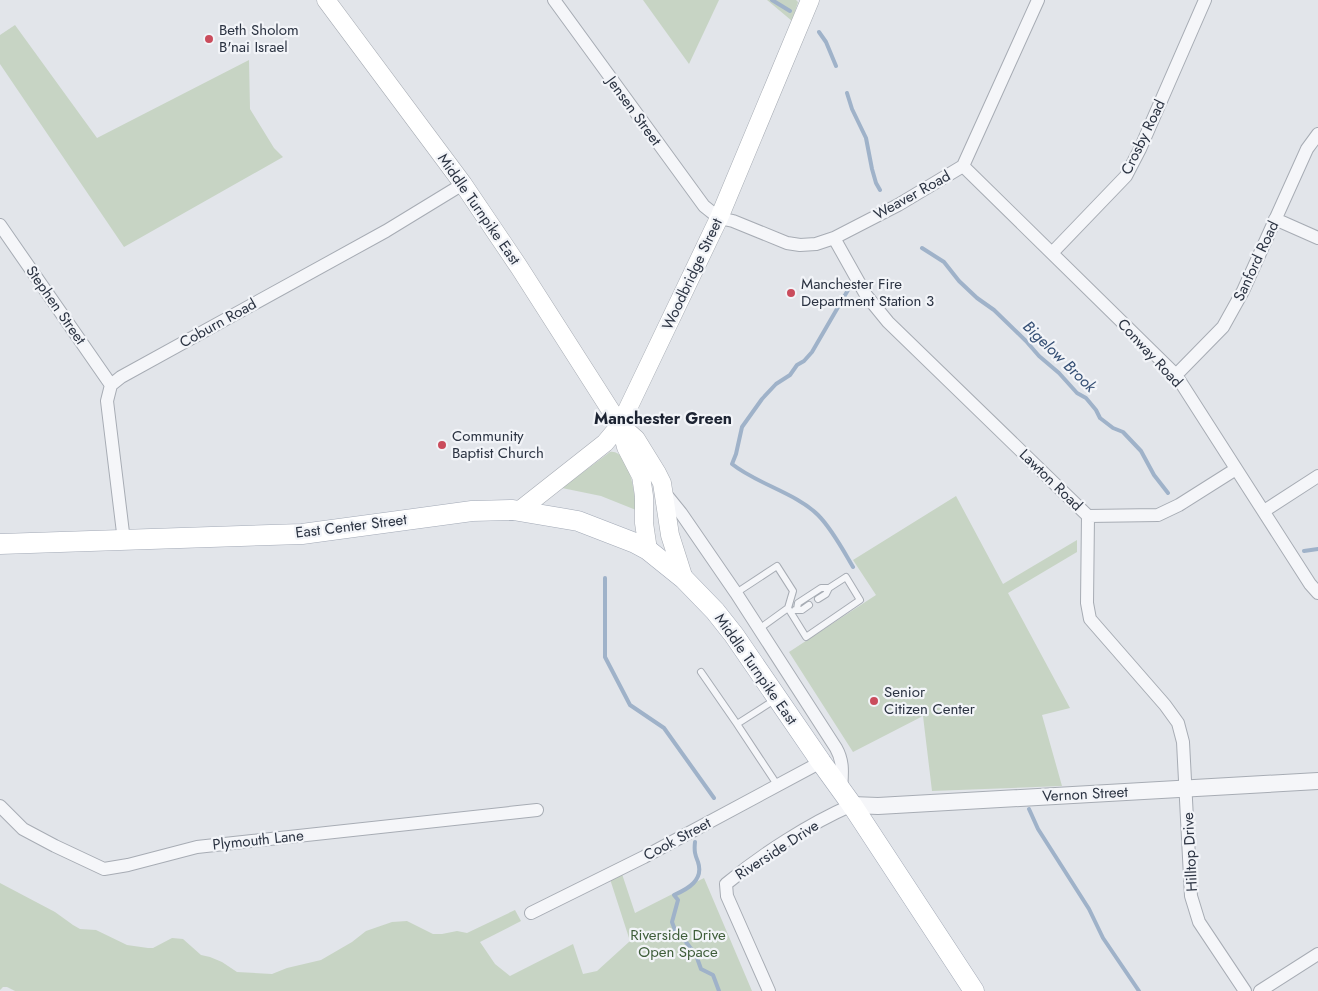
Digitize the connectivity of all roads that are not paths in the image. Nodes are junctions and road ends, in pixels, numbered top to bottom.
1 (326, 0) edge
2 (554, 0) edge
3 (810, 0) edge
4 (1038, 0) edge
5 (1205, 0) edge
6 (1318, 134) edge
7 (963, 166) junction
8 (463, 184) junction
9 (719, 218) junction
10 (1275, 219) junction
11 (0, 225) edge
12 (834, 238) junction
13 (1318, 238) edge
14 (1052, 254) junction
15 (1176, 375) junction
16 (111, 386) junction
17 (620, 425) junction
18 (1236, 468) junction
19 (1318, 476) edge
20 (663, 490) junction
21 (520, 510) junction
22 (1264, 511) junction
23 (1088, 516) junction
24 (124, 541) junction
25 (0, 544) edge
26 (648, 550) junction
27 (684, 579) junction
28 (828, 588) junction
29 (736, 593) junction
30 (1318, 593) edge
31 (818, 599) dead end
32 (809, 605) dead end
33 (792, 610) junction
34 (759, 629) junction
35 (701, 672) dead end
36 (777, 698) junction
37 (737, 724) junction
38 (821, 762) junction
39 (1318, 782) edge
40 (778, 786) junction
41 (1186, 789) junction
42 (846, 798) junction
43 (0, 806) edge
44 (537, 810) dead end
45 (531, 913) dead end
46 (1318, 954) edge
47 (770, 991) edge
48 (974, 991) edge
49 (1245, 991) edge
50 (1260, 991) edge

1 - 8 main road, Middle Turnpike East
2 - 9 street, Jensen Street
3 - 9 main road, Woodbridge Street
4 - 7 street, Weaver Road
5 - 14 street, Crosby Road
6 - 10 street, Sanford Road
7 - 12 street, Weaver Road
7 - 14 street, Conway Road
8 - 16 street, Coburn Road
8 - 17 main road, Middle Turnpike East
9 - 12 street, Weaver Road
9 - 17 main road, Woodbridge Street
10 - 13 street
10 - 15 street, Sanford Road
11 - 16 street, Stephen Street
12 - 23 street, Lawton Road
14 - 15 street, Conway Road
15 - 18 street, Conway Road
16 - 24 street
17 - 20 main road, Middle Turnpike East
17 - 21 main road, Woodbridge Street
17 - 26 main road, Middle Turnpike East
18 - 22 street, Conway Road
18 - 23 street
19 - 22 street
20 - 27 main road, Middle Turnpike East
20 - 29 street, Middle Turnpike East
21 - 24 main road, East Center Street
21 - 26 main road, East Center Street
22 - 30 street, Conway Road
23 - 41 street, Lawton Road
24 - 25 main road, East Center Street
26 - 27 main road, East Center Street
27 - 36 main road, Middle Turnpike East
28 - 31 lane
28 - 33 lane
28 - 33 lane
29 - 33 lane
29 - 34 street, Middle Turnpike East
32 - 33 lane
33 - 34 lane
34 - 42 street, Middle Turnpike East
35 - 37 lane
36 - 37 lane
36 - 38 main road, Middle Turnpike East
37 - 40 lane
38 - 40 street, Cook Street
38 - 42 main road, Middle Turnpike East
39 - 41 street, Vernon Street
40 - 45 street, Cook Street
41 - 42 street, Vernon Street
41 - 49 street, Hilltop Drive
42 - 47 street, Riverside Drive
42 - 48 main road, Middle Turnpike East
43 - 44 street, Plymouth Lane
46 - 50 street

